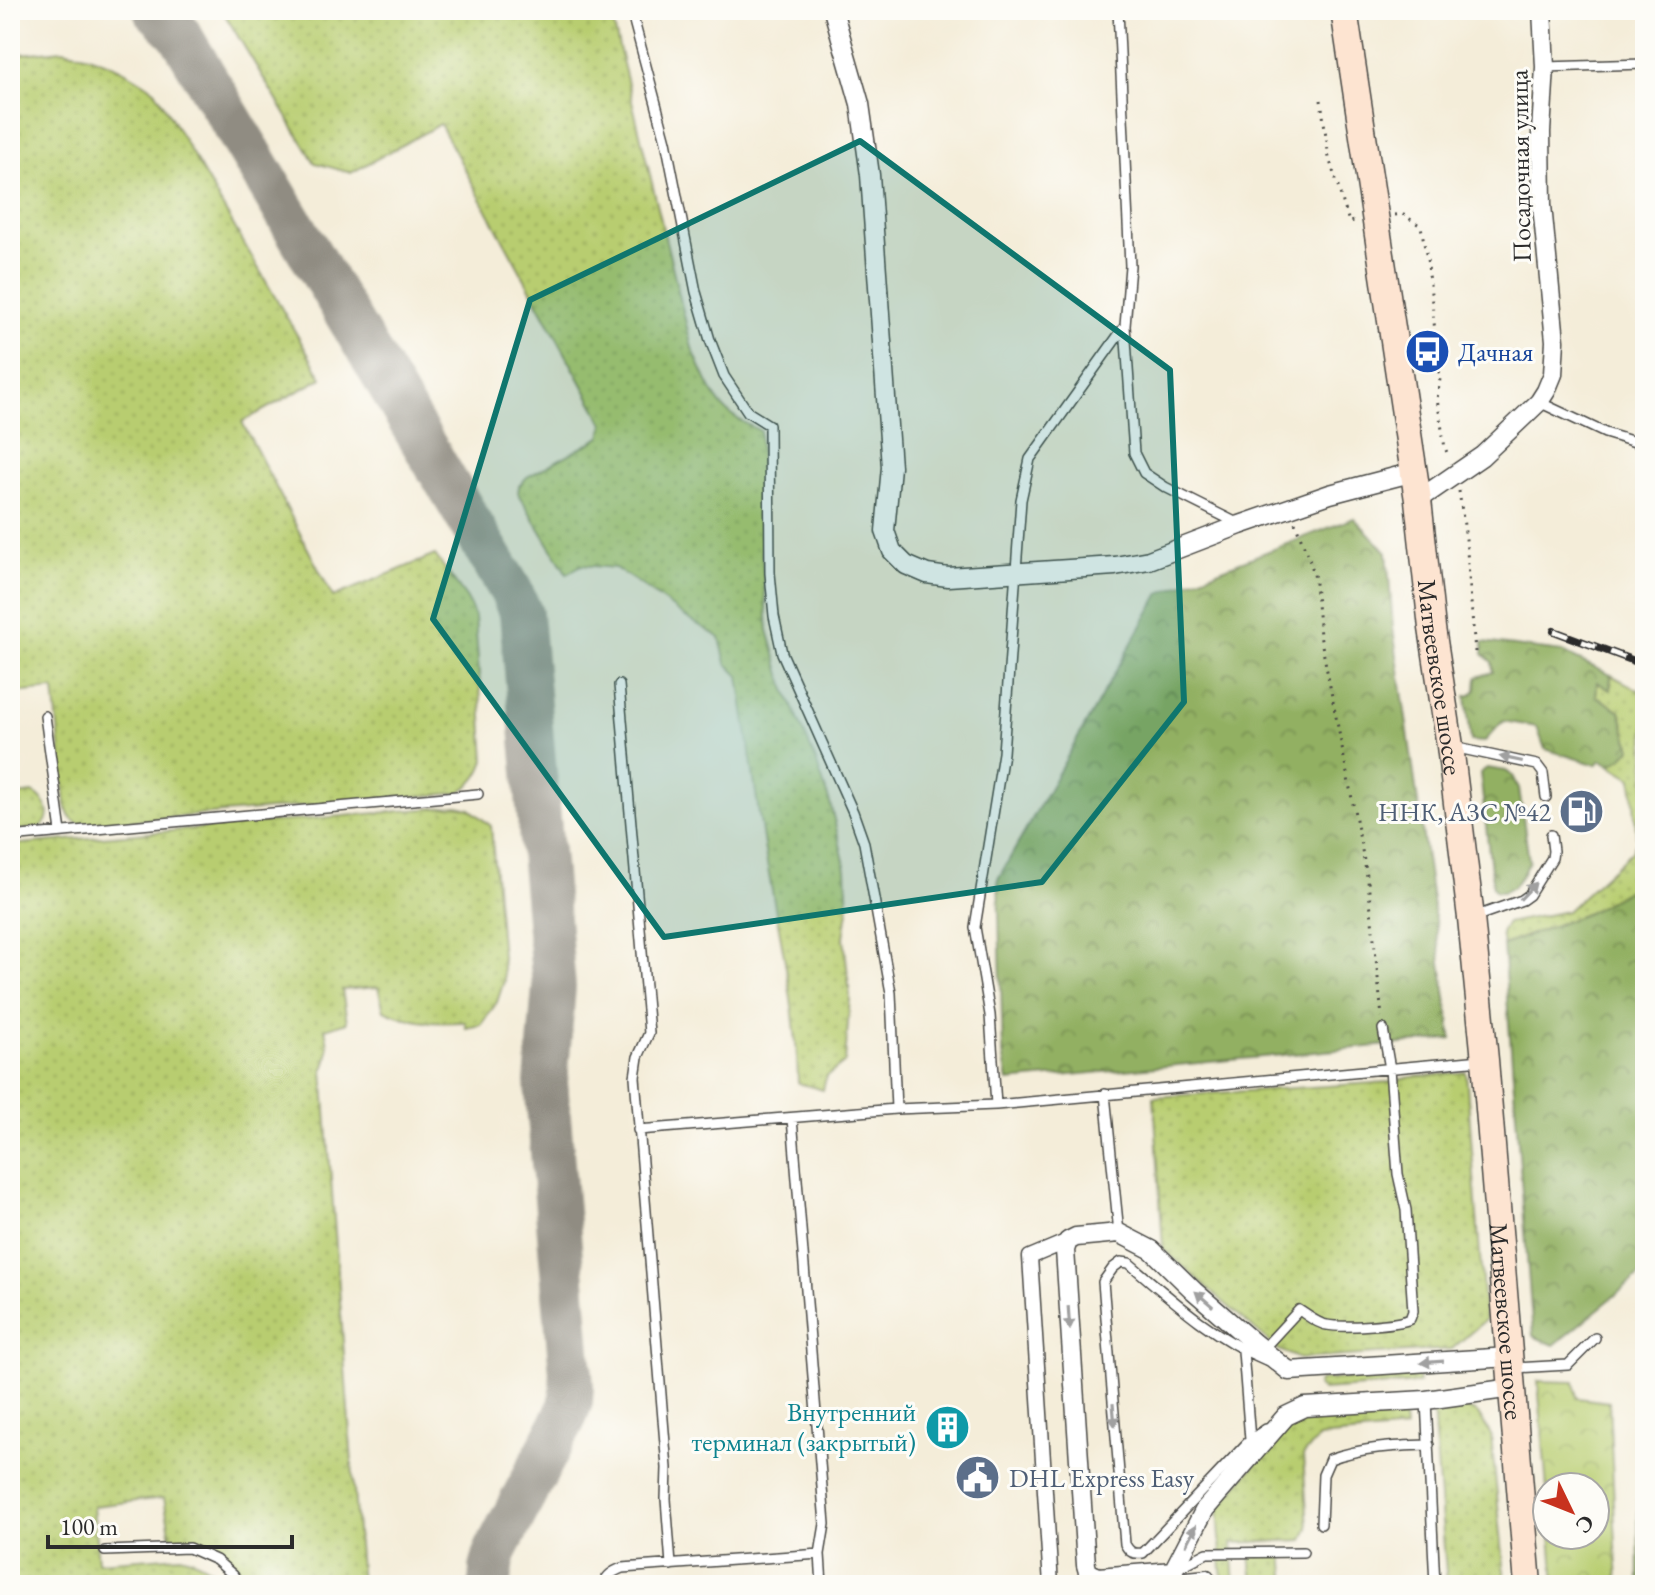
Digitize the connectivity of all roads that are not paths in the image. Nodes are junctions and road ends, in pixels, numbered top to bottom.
1 (631, 10) edge
2 (833, 10) edge
3 (1118, 10) edge
4 (1344, 10) edge
5 (1542, 10) edge
6 (1645, 64) edge
7 (1545, 67) junction
8 (1125, 326) junction
9 (1539, 402) junction
10 (1645, 445) edge
11 (1414, 472) junction
12 (1418, 500) junction
13 (1240, 525) junction
14 (1017, 572) junction
15 (619, 685) dead end
16 (45, 716) dead end
17 (1450, 746) junction
18 (478, 794) dead end
19 (1546, 797) dead end
20 (61, 832) junction
21 (1551, 835) dead end
22 (10, 837) edge
23 (1471, 918) junction
24 (1383, 1029) road end
25 (1485, 1060) junction
26 (1390, 1069) junction
27 (1105, 1094) junction
28 (996, 1105) junction
29 (896, 1109) junction
30 (792, 1118) junction
31 (638, 1130) junction
32 (1119, 1233) junction
33 (1068, 1241) junction
34 (1595, 1338) dead end
35 (1253, 1350) junction
36 (1511, 1371) junction
37 (1426, 1400) junction
38 (1286, 1416) junction
39 (1250, 1440) junction
40 (1429, 1445) junction
41 (1321, 1524) dead end
42 (105, 1551) dead end
43 (1303, 1552) dead end
44 (820, 1554) junction
45 (671, 1565) junction
46 (1173, 1571) junction
47 (1207, 1577) dead end
48 (240, 1585) edge
49 (603, 1585) edge
50 (822, 1585) edge
51 (1051, 1585) edge
52 (1129, 1585) edge
53 (1435, 1585) edge
54 (1528, 1585) edge

1 - 29 lane
2 - 14 street
3 - 8 lane
4 - 11 main road, Матвеевское шоссе
5 - 7 street, Посадочная улица
6 - 7 lane
7 - 9 street, Посадочная улица
8 - 13 lane
8 - 14 lane
9 - 10 lane
9 - 12 street, Посадочная улица
11 - 12 main road, Матвеевское шоссе
11 - 13 street
12 - 17 main road, Матвеевское шоссе
13 - 14 street
14 - 28 lane
15 - 31 lane
16 - 20 lane
19 -> 17 lane
17 - 23 main road, Матвеевское шоссе
18 - 20 lane
20 - 22 lane
23 -> 21 lane
23 - 25 main road, Матвеевское шоссе
24 - 26 lane
25 - 26 lane
25 - 36 main road, Матвеевское шоссе
26 - 27 lane
26 - 35 lane
27 - 28 lane
27 - 32 lane
28 - 29 lane
29 - 30 lane
30 - 31 lane
30 - 44 lane
31 - 45 lane
32 - 33 street
35 -> 32 street
33 -> 46 street
33 - 51 street
34 - 36 lane
36 -> 35 street
35 - 39 lane
35 -> 39 lane
36 - 37 street
36 - 54 main road, Матвеевское шоссе
37 - 38 street
37 - 40 lane
38 - 39 lane
46 -> 38 street
40 - 41 lane
40 - 53 lane
42 - 48 lane
43 - 46 lane
44 - 45 lane
44 - 50 lane
45 - 49 lane
47 - 52 street

